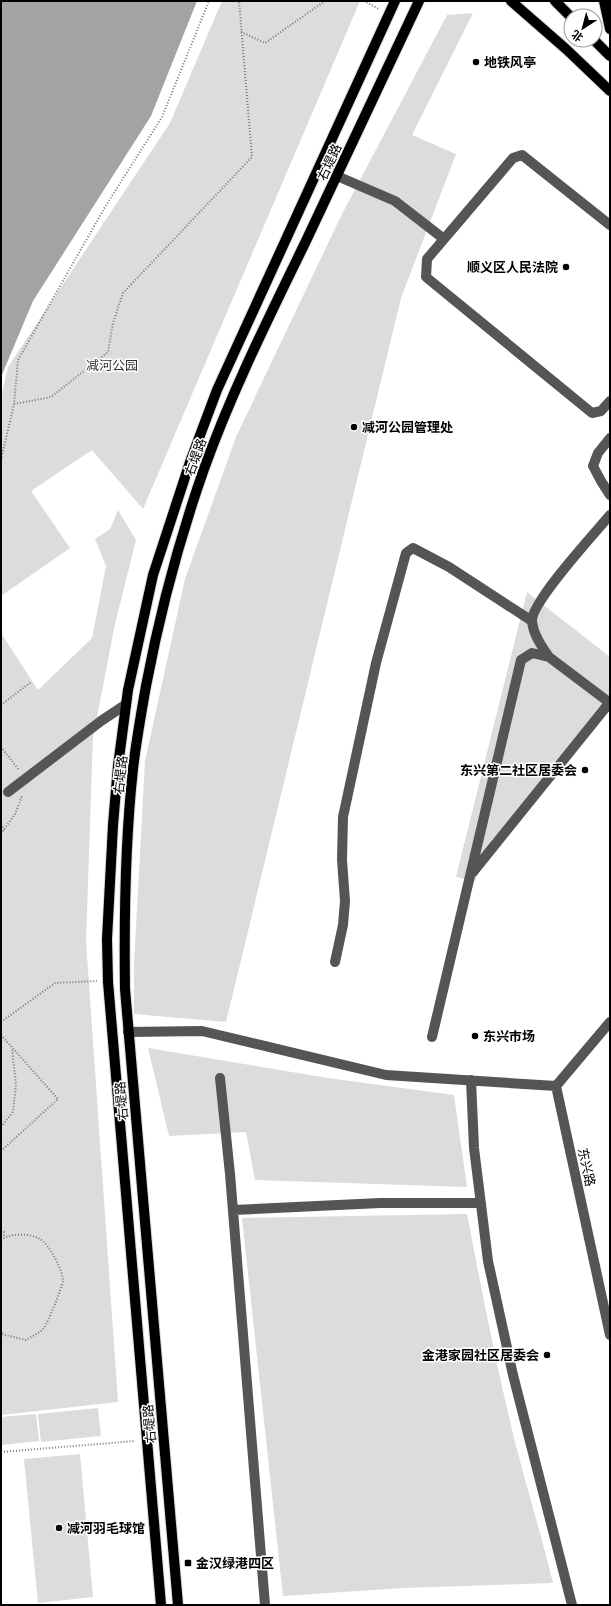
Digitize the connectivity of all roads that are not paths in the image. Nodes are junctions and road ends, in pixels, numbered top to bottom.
1 (395, 1) edge
2 (419, 1) edge
3 (511, 1) edge
4 (555, 1) edge
5 (604, 1) edge
6 (563, 9) edge
7 (610, 29) edge
8 (602, 48) edge
9 (610, 56) edge
10 (610, 91) edge
11 (337, 176) junction
12 (610, 224) edge
13 (444, 240) junction
14 (610, 401) edge
15 (610, 438) edge
16 (610, 495) edge
17 (610, 515) edge
18 (532, 621) junction
19 (549, 657) junction
20 (610, 703) edge
21 (126, 705) junction
22 (8, 792) dead end
23 (470, 875) junction
24 (335, 962) dead end
25 (610, 1022) edge
26 (128, 1032) junction
27 (432, 1037) dead end
28 (220, 1078) dead end
29 (471, 1080) junction
30 (556, 1086) junction
31 (481, 1203) junction
32 (233, 1210) junction
33 (610, 1335) edge
34 (161, 1605) edge
35 (178, 1605) edge
36 (265, 1605) edge
37 (572, 1605) edge

1 - 21 main road, 右堤路
2 - 11 main road, 右堤路
3 - 10 main road
4 - 6 main road
5 - 7 main road
8 - 9 main road
11 - 13 street
11 - 26 main road, 右堤路
12 - 13 street
13 - 14 street
15 - 16 street
17 - 18 street
18 - 19 street
18 - 24 street
19 - 20 street
19 - 23 street
20 - 23 street
21 - 22 street
21 - 34 main road, 右堤路
23 - 27 street
25 - 30 street
26 - 29 street
26 - 35 main road, 右堤路
28 - 32 street
29 - 30 street
29 - 31 street
30 - 33 street, 东兴路
31 - 32 street
31 - 37 street
32 - 36 street

